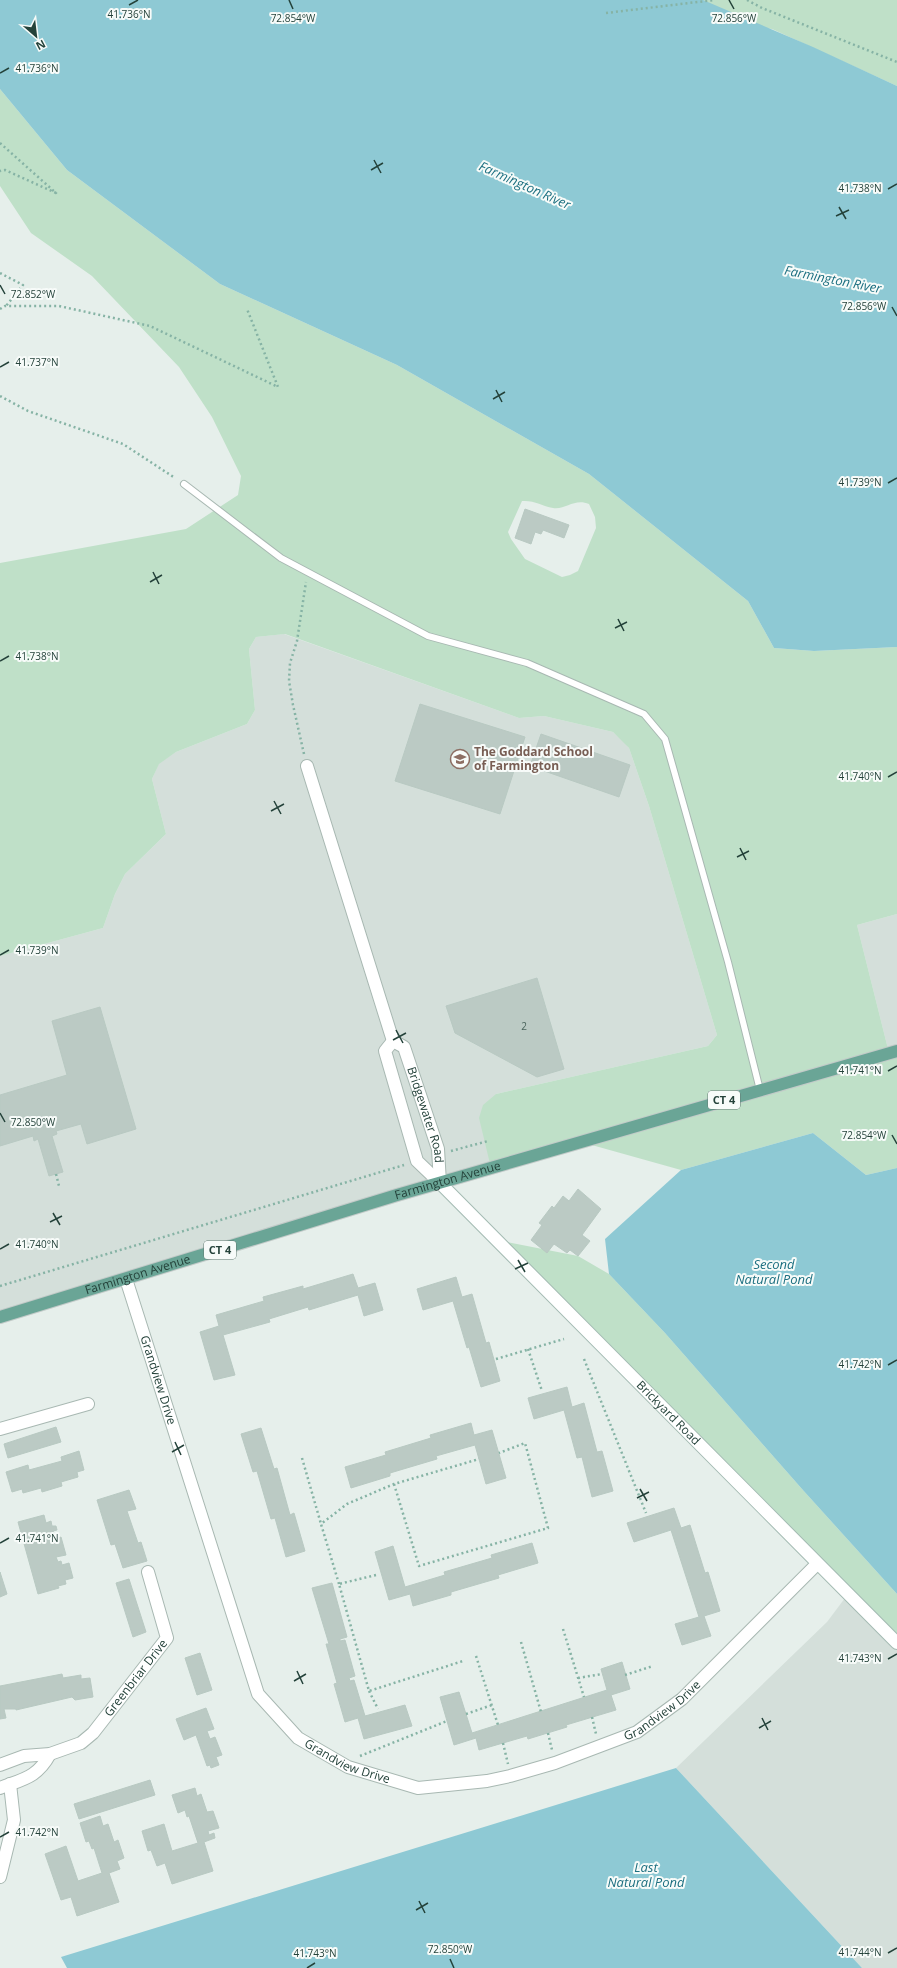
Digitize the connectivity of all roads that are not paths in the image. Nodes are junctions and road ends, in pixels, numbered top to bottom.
1 (184, 484) road end
2 (307, 766) road end
3 (393, 1041) junction
4 (897, 1051) edge
5 (760, 1090) junction
6 (440, 1183) junction
7 (126, 1279) junction
8 (0, 1317) edge
9 (88, 1404) dead end
10 (0, 1429) edge
11 (817, 1564) junction
12 (148, 1572) dead end
13 (897, 1643) edge
14 (50, 1754) junction
15 (0, 1765) edge
16 (5, 1786) edge
17 (0, 1877) edge

1 - 5 lane
2 - 3 street, Bridgewater Road
3 - 6 street, Bridgewater Road
3 - 6 street, Bridgewater Road
4 - 5 main road, Farmington Avenue / CT 4
5 - 6 main road, Farmington Avenue / CT 4
6 - 7 main road, Farmington Avenue / CT 4
6 - 11 street, Brickyard Road
7 - 8 main road, Farmington Avenue / CT 4
7 - 11 street, Grandview Drive
9 - 10 street
11 - 13 street, Brickyard Road
12 - 14 street, Greenbriar Drive
14 - 15 street, Greenbriar Drive
14 - 16 street
16 - 17 street

